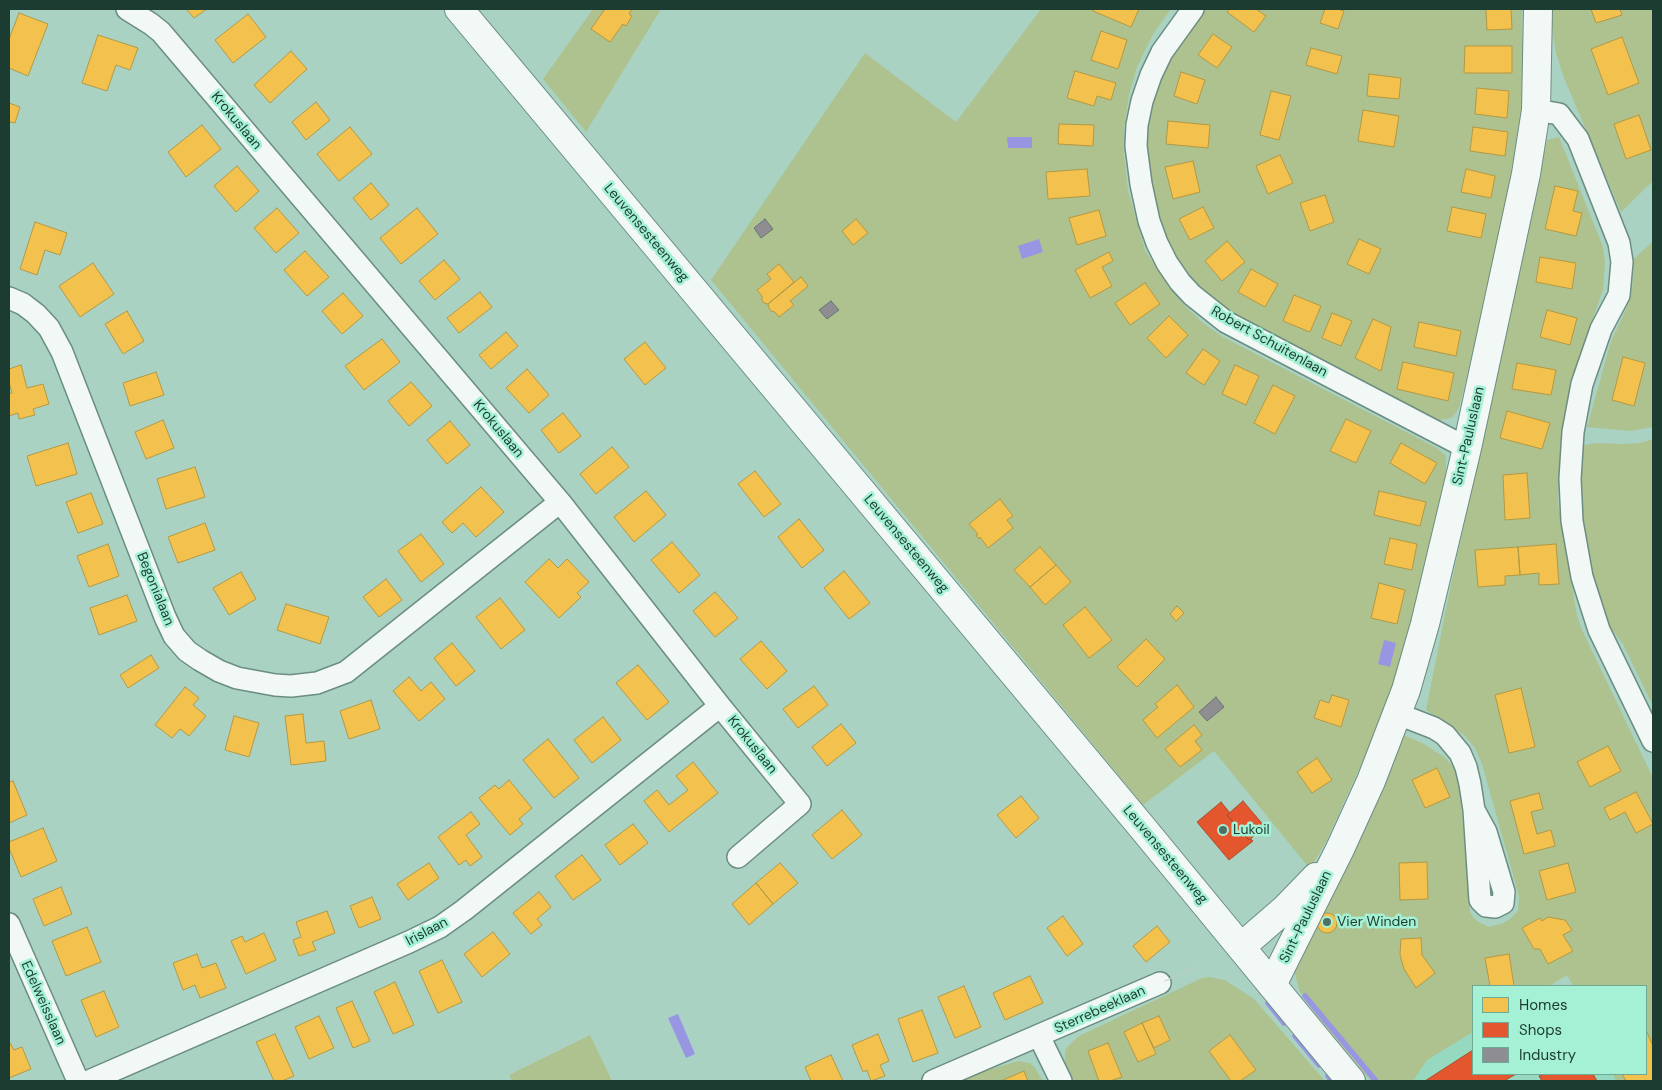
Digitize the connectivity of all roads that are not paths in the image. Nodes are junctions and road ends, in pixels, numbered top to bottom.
1 (127, 9) edge
2 (459, 9) edge
3 (1193, 9) edge
4 (1538, 9) edge
5 (1536, 110) junction
6 (9, 298) edge
7 (1467, 448) junction
8 (560, 502) junction
9 (720, 706) junction
10 (1398, 714) junction
11 (1653, 741) edge
12 (1474, 810) dead end
13 (1340, 849) junction
14 (738, 857) dead end
15 (9, 924) edge
16 (1241, 947) junction
17 (1160, 983) dead end
18 (1272, 985) junction
19 (1039, 1036) junction
20 (78, 1081) edge
21 (89, 1081) edge
22 (933, 1081) edge
23 (1061, 1081) edge
24 (1352, 1081) edge

1 - 8 street, Krokuslaan
2 - 16 main road, Leuvensesteenweg
3 - 7 street, Robert Schuitenlaan
4 - 5 main road, Sint-Pauluslaan
5 - 7 main road, Sint-Pauluslaan
5 - 11 street
6 - 8 street, Begonialaan
7 - 10 main road, Sint-Pauluslaan
8 - 9 street, Krokuslaan
9 - 14 street, Krokuslaan
9 - 21 street, Irislaan
10 - 12 street
10 - 13 main road, Sint-Pauluslaan
13 - 16 main road, Sint-Pauluslaan
13 - 18 main road, Sint-Pauluslaan
15 - 20 street, Edelweisslaan
16 - 18 main road, Leuvensesteenweg
17 - 19 street, Sterrebeeklaan
18 - 24 main road, Leuvensesteenweg
19 - 22 street, Sterrebeeklaan
19 - 23 street, Sterrebeeklaan

